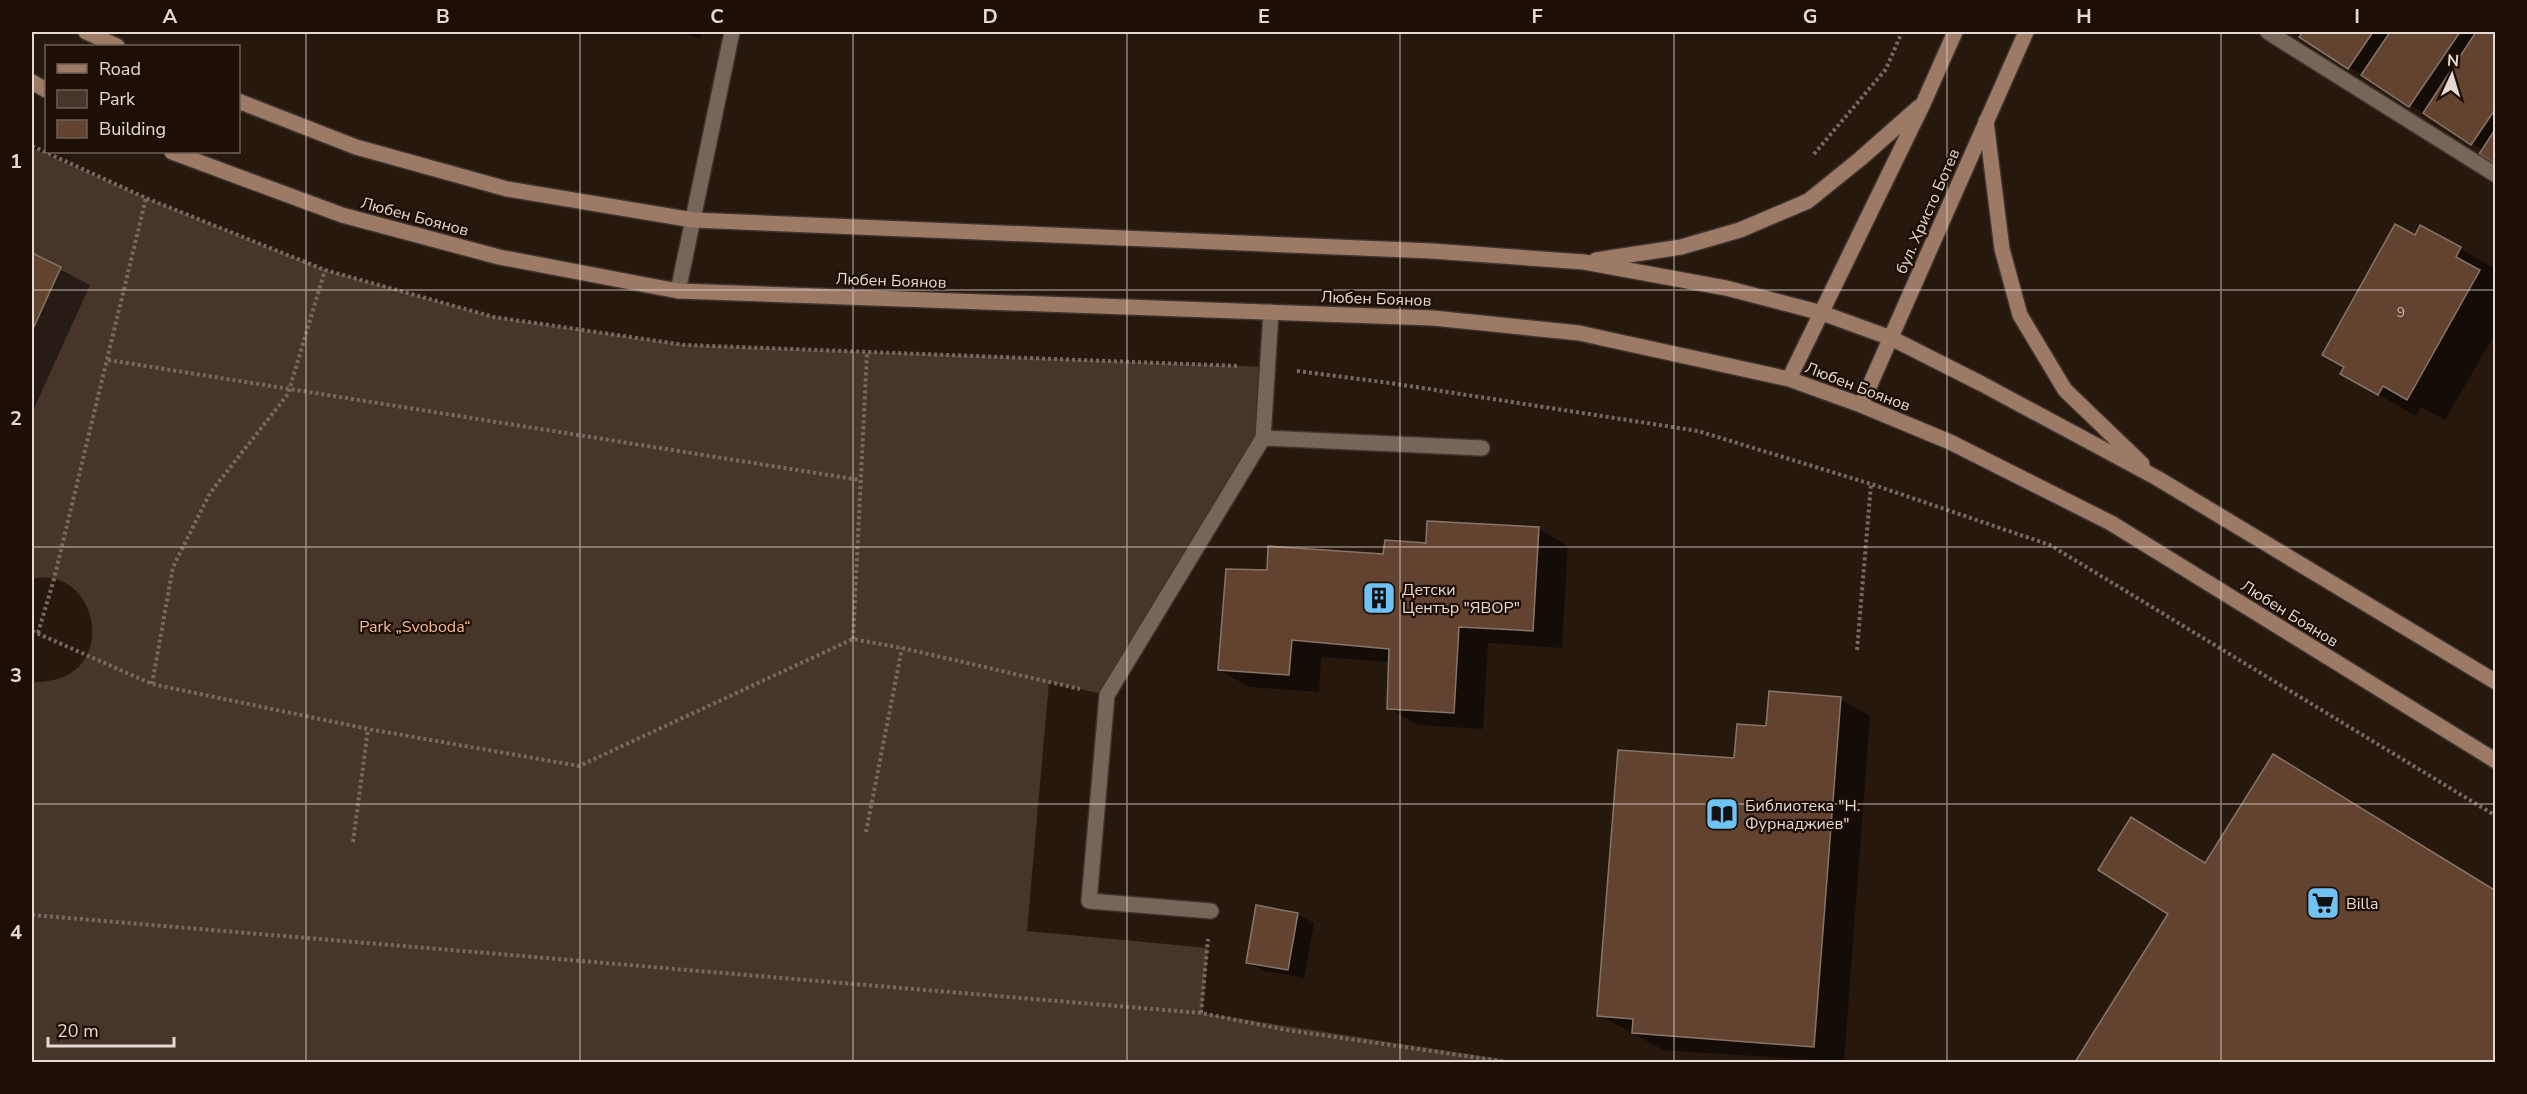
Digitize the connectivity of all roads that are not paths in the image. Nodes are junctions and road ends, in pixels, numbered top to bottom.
1 (86, 32) edge
2 (732, 32) edge
3 (1955, 32) edge
4 (2026, 32) edge
5 (2268, 32) edge
6 (115, 45) edge
7 (240, 102) edge
8 (1923, 104) junction
9 (1986, 120) junction
10 (175, 153) edge
11 (2496, 175) edge
12 (693, 220) junction
13 (1584, 262) junction
14 (678, 291) junction
15 (1271, 312) junction
16 (1822, 313) junction
17 (1891, 338) junction
18 (1789, 379) junction
19 (1861, 405) junction
20 (1263, 438) junction
21 (1482, 448) dead end
22 (2157, 478) junction
23 (2496, 682) edge
24 (2496, 761) edge
25 (1211, 911) road end

1 - 6 street
2 - 12 street
3 - 8 street
4 - 9 street, бул. Христо Ботев
5 - 11 street
7 - 12 street
8 - 13 street
8 - 16 street
9 - 17 street, бул. Христо Ботев
9 - 22 street
10 - 14 street, Любен Боянов
12 - 13 street
12 - 14 street
13 - 16 street
14 - 15 street, Любен Боянов
15 - 18 street, Любен Боянов
15 - 20 street
16 - 17 street
16 - 18 street
17 - 19 street, бул. Христо Ботев
17 - 22 street
18 - 19 street, Любен Боянов
19 - 24 street, Любен Боянов
20 - 21 street
20 - 25 street
22 - 23 street

